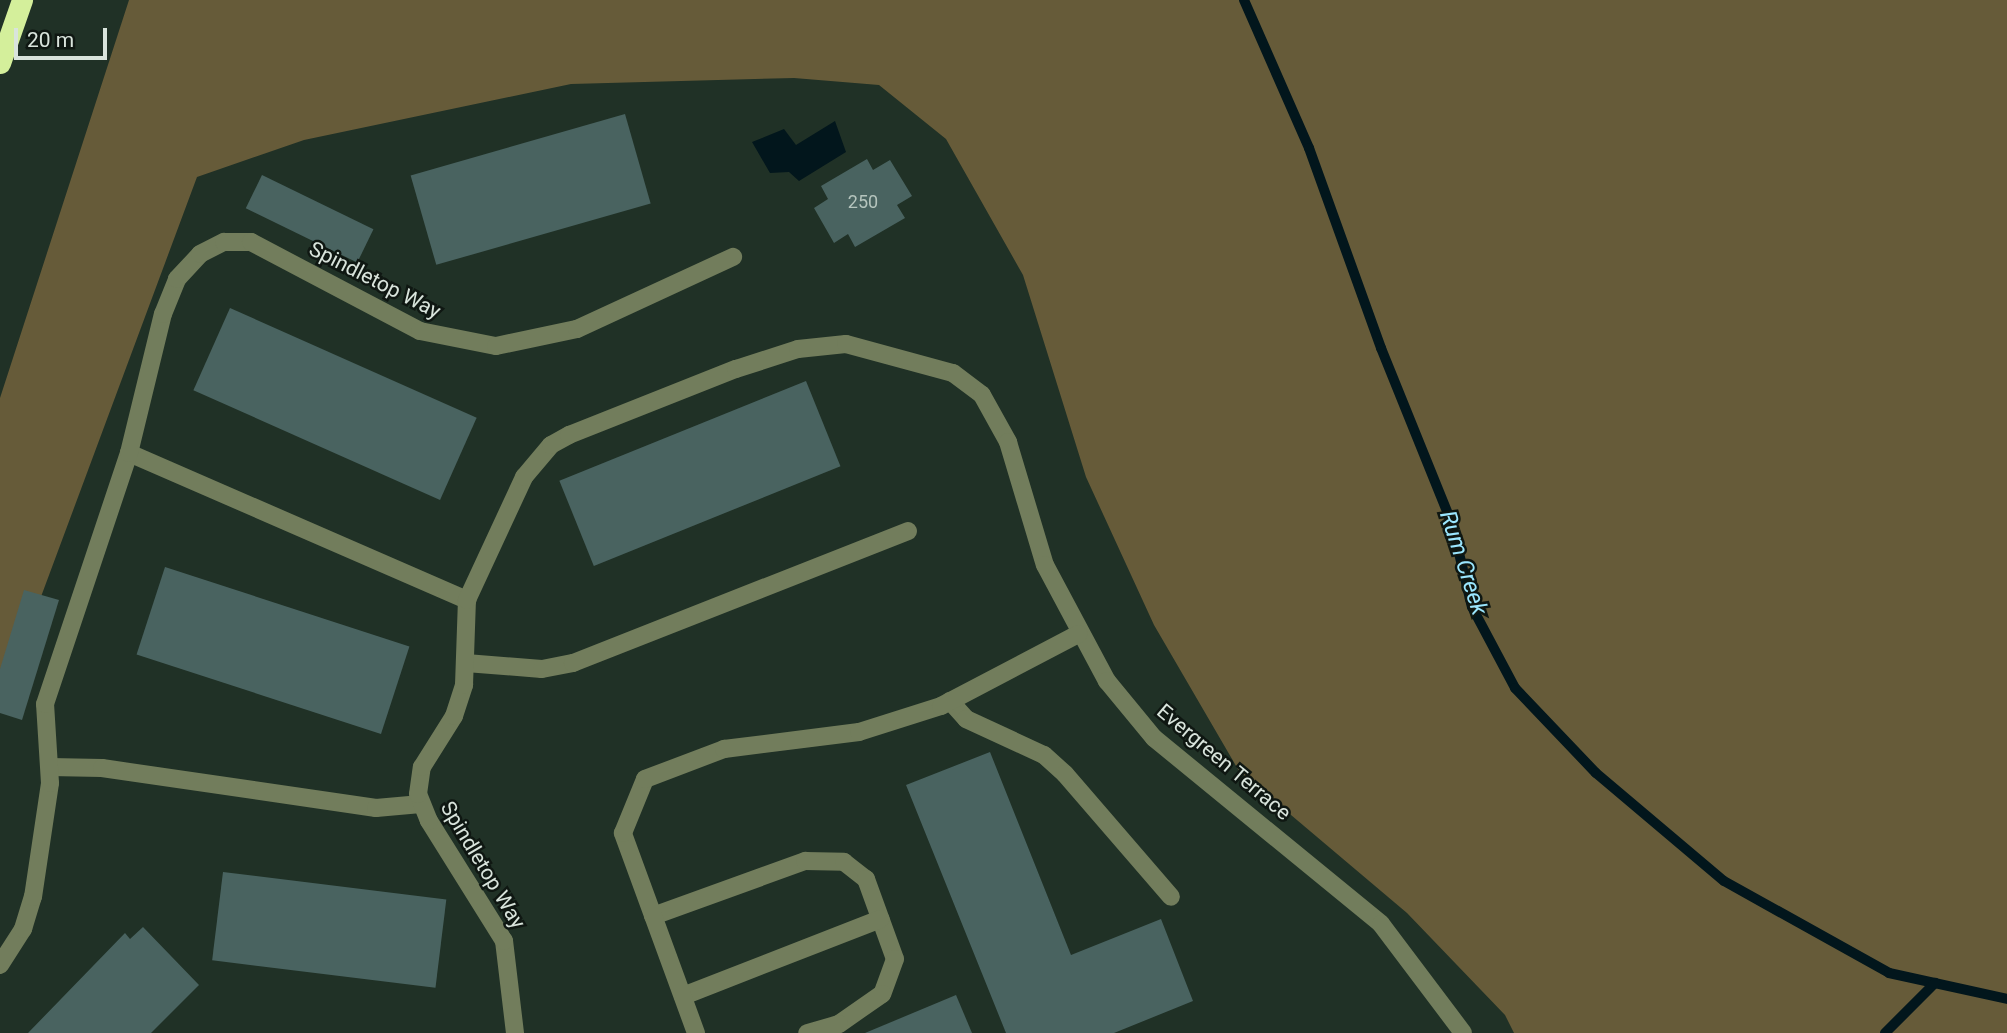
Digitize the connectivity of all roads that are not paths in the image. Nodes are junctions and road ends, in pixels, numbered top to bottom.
1 (22, 0) edge
2 (0, 63) edge
3 (733, 257) dead end
4 (1009, 442) joint
5 (129, 453) junction
6 (908, 531) dead end
7 (467, 600) junction
8 (1079, 634) junction
9 (466, 663) junction
10 (950, 701) junction
11 (50, 766) junction
12 (421, 804) junction
13 (1171, 897) dead end
14 (653, 916) junction
15 (880, 919) junction
16 (0, 965) edge
17 (682, 996) junction
18 (515, 1033) edge
19 (696, 1033) edge
20 (807, 1033) edge
21 (1463, 1033) edge

1 - 2 highway
3 - 5 street, Spindletop Way
4 - 7 street, Spindletop Way
4 - 8 street, Evergreen Terrace
5 - 7 street
5 - 11 street, Spindletop Way
6 - 9 street
7 - 9 street, Spindletop Way
8 - 10 street
8 - 21 street, Evergreen Terrace
9 - 12 street, Spindletop Way
10 - 13 street
10 - 14 street
11 - 12 street, Spindletop Way
11 - 16 street, Spindletop Way
12 - 18 street, Spindletop Way
14 - 15 street
14 - 17 street
15 - 17 street
15 - 20 street
17 - 19 street

